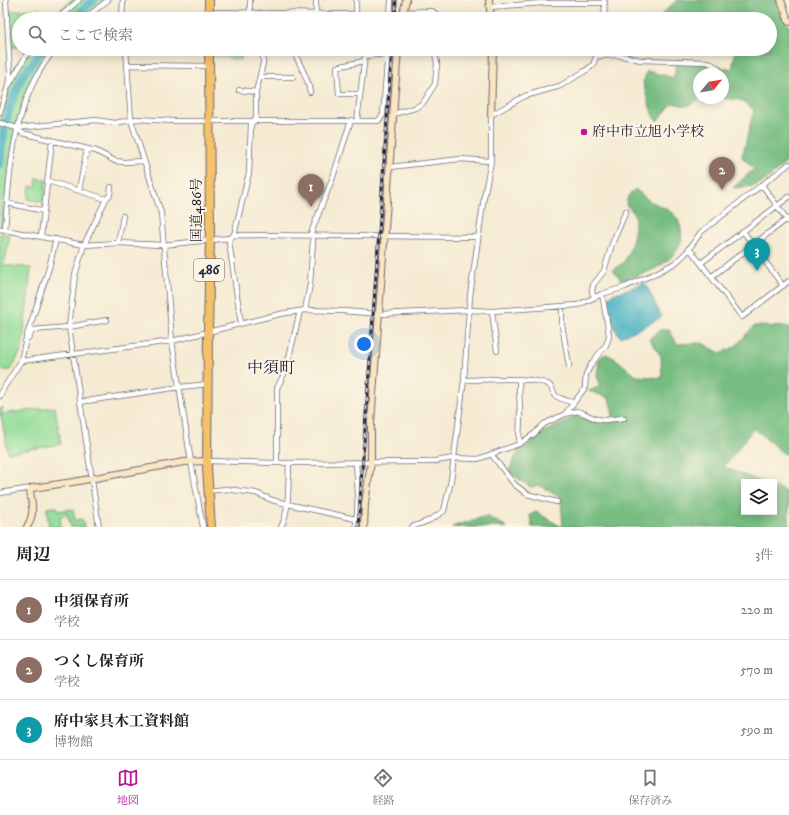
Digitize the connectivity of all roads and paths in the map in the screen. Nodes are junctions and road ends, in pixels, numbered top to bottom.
1 (6, 0) edge
2 (79, 0) edge
3 (108, 0) edge
4 (123, 0) edge
5 (209, 0) edge
6 (250, 0) edge
7 (316, 0) edge
8 (356, 0) edge
9 (391, 0) edge
10 (406, 0) edge
11 (489, 0) edge
12 (781, 0) edge
13 (522, 2) edge
14 (543, 2) edge
15 (604, 2) edge
16 (490, 7) junction
17 (65, 12) edge
18 (93, 12) edge
19 (122, 12) edge
20 (209, 12) edge
21 (250, 12) edge
22 (316, 12) edge
23 (356, 12) edge
24 (390, 12) edge
25 (403, 12) joint
26 (433, 12) edge
27 (490, 12) edge
28 (605, 12) edge
29 (789, 22) edge
30 (26, 56) edge
31 (49, 56) edge
32 (127, 56) edge
33 (209, 56) edge
34 (263, 56) edge
35 (296, 56) edge
36 (365, 56) edge
37 (388, 56) edge
38 (398, 56) edge
39 (436, 56) edge
40 (493, 56) edge
41 (597, 56) edge
42 (623, 56) edge
43 (364, 60) junction
44 (128, 66) junction
45 (209, 66) junction
46 (718, 68) dead end
47 (260, 77) junction
48 (292, 77) dead end
49 (8, 86) junction
50 (239, 90) dead end
51 (256, 92) junction
52 (310, 92) dead end
53 (360, 94) junction
54 (0, 112) edge
55 (394, 114) junction
56 (491, 115) junction
57 (131, 120) junction
58 (210, 120) junction
59 (255, 120) junction
60 (351, 120) junction
61 (357, 120) junction
62 (0, 123) edge
63 (18, 128) junction
64 (52, 141) junction
65 (88, 149) junction
66 (144, 160) junction
67 (491, 161) junction
68 (789, 164) edge
69 (390, 167) junction
70 (48, 181) junction
71 (762, 185) junction
72 (111, 187) dead end
73 (79, 190) junction
74 (789, 197) edge
75 (106, 199) junction
76 (7, 203) junction
77 (776, 206) junction
78 (44, 211) junction
79 (626, 211) dead end
80 (123, 216) dead end
81 (788, 221) edge
82 (3, 229) edge
83 (743, 231) junction
84 (41, 236) junction
85 (232, 236) junction
86 (312, 236) junction
87 (384, 237) junction
88 (478, 238) junction
89 (56, 239) junction
90 (210, 240) junction
91 (118, 243) junction
92 (84, 245) junction
93 (163, 245) junction
94 (753, 245) junction
95 (689, 248) junction
96 (701, 263) junction
97 (711, 277) junction
98 (789, 281) edge
99 (783, 286) junction
100 (602, 294) junction
101 (594, 298) junction
102 (562, 306) junction
103 (468, 310) junction
104 (303, 311) junction
105 (492, 311) junction
106 (379, 314) junction
107 (107, 320) dead end
108 (241, 323) junction
109 (69, 327) junction
110 (208, 332) junction
111 (26, 338) junction
112 (172, 341) junction
113 (497, 351) dead end
114 (73, 354) junction
115 (21, 361) junction
116 (569, 366) dead end
117 (464, 380) junction
118 (519, 380) junction
119 (209, 384) junction
120 (180, 387) junction
121 (0, 396) edge
122 (80, 402) junction
123 (574, 403) junction
124 (565, 414) junction
125 (624, 418) dead end
126 (519, 444) junction
127 (491, 454) junction
128 (454, 458) junction
129 (191, 462) junction
130 (208, 462) junction
131 (356, 462) junction
132 (372, 462) junction
133 (277, 463) junction
134 (289, 463) junction
135 (92, 478) junction
136 (32, 488) junction
137 (208, 491) junction
138 (0, 493) edge
139 (558, 502) dead end
140 (287, 504) junction
141 (356, 519) junction
142 (26, 527) edge
143 (99, 527) edge
144 (203, 527) edge
145 (211, 527) edge
146 (216, 527) edge
147 (281, 527) edge
148 (356, 527) edge
149 (364, 527) edge
150 (412, 527) edge

1 - 49 street
2 - 17 street
3 - 18 street
4 - 19 street
5 - 20 highway
6 - 21 street
7 - 22 street
8 - 23 street
9 - 24 street
10 - 25 street
11 - 16 street
12 - 29 street
13 - 14 street
13 - 16 street
14 - 15 street
15 - 28 street
16 - 27 street
25 - 26 street
30 - 49 street
31 - 63 street
32 - 44 street
33 - 45 highway, 国道486号 / 486
34 - 47 street
35 - 52 street
36 - 43 street
37 - 61 street
38 - 55 street
39 - 55 street
40 - 56 street
41 - 56 street
42 - 46 street
43 - 53 street
43 - 53 street
44 - 45 street
44 - 57 street
45 - 58 highway, 国道486号 / 486
47 - 48 street
47 - 51 street
49 - 54 street
50 - 51 street
51 - 59 street
53 - 61 street
55 - 69 street
56 - 67 street
57 - 58 street
57 - 63 street
57 - 66 street
58 - 59 street
58 - 90 highway, 国道486号 / 486
59 - 60 street
59 - 85 street
60 - 61 street
60 - 86 street
62 - 63 street
63 - 64 street
63 - 76 street
64 - 65 street
64 - 70 street
65 - 66 street
65 - 73 street
66 - 93 street
67 - 69 street
67 - 88 street
68 - 71 street
69 - 87 street
70 - 73 street
70 - 78 street
71 - 77 street
71 - 95 street
72 - 75 street
73 - 75 street
74 - 77 street
75 - 92 street
76 - 78 street
76 - 82 street
77 - 81 street
77 - 83 street
78 - 84 street
79 - 101 street
80 - 91 street
81 - 94 street
82 - 84 street
83 - 94 street
83 - 96 street
84 - 89 street
85 - 86 street
85 - 90 street
85 - 108 street
86 - 87 street
86 - 104 street
87 - 88 street
87 - 106 street
88 - 103 street
89 - 92 street
89 - 111 street
90 - 93 street
90 - 110 highway, 国道486号 / 486
91 - 92 street
91 - 93 street
92 - 109 street
93 - 112 street
94 - 97 street
94 - 99 street
95 - 96 street
95 - 100 street
96 - 97 street
97 - 99 street
98 - 99 street
100 - 101 street
100 - 123 street
101 - 102 street
102 - 105 street
102 - 116 street
103 - 105 street
103 - 106 street
103 - 117 street
104 - 106 street
104 - 108 street
104 - 133 street
105 - 113 street
106 - 132 street
107 - 109 street
108 - 110 street
109 - 111 street
109 - 114 street
110 - 112 street
110 - 119 highway, 国道486号 / 486
111 - 115 street
112 - 114 street
112 - 120 street
114 - 115 street
114 - 122 street
115 - 121 street
117 - 118 street
117 - 128 street
118 - 123 street
118 - 126 street
119 - 120 street
119 - 130 highway, 国道486号 / 486
120 - 122 street
120 - 129 street
122 - 135 street
123 - 124 street
124 - 125 street
124 - 126 street
126 - 127 street
127 - 128 street
127 - 139 street
128 - 132 street
128 - 150 street
129 - 130 street
129 - 135 street
129 - 144 street
130 - 133 street
130 - 137 highway, 国道486号 / 486
131 - 132 street
131 - 134 street
131 - 141 street
132 - 149 street
133 - 134 street
134 - 140 street
135 - 136 street
135 - 143 street
136 - 138 street
136 - 142 street
137 - 140 street
137 - 145 highway, 国道486号 / 486
137 - 146 highway, 国道486号 / 486
140 - 141 street
140 - 147 street
141 - 148 street

